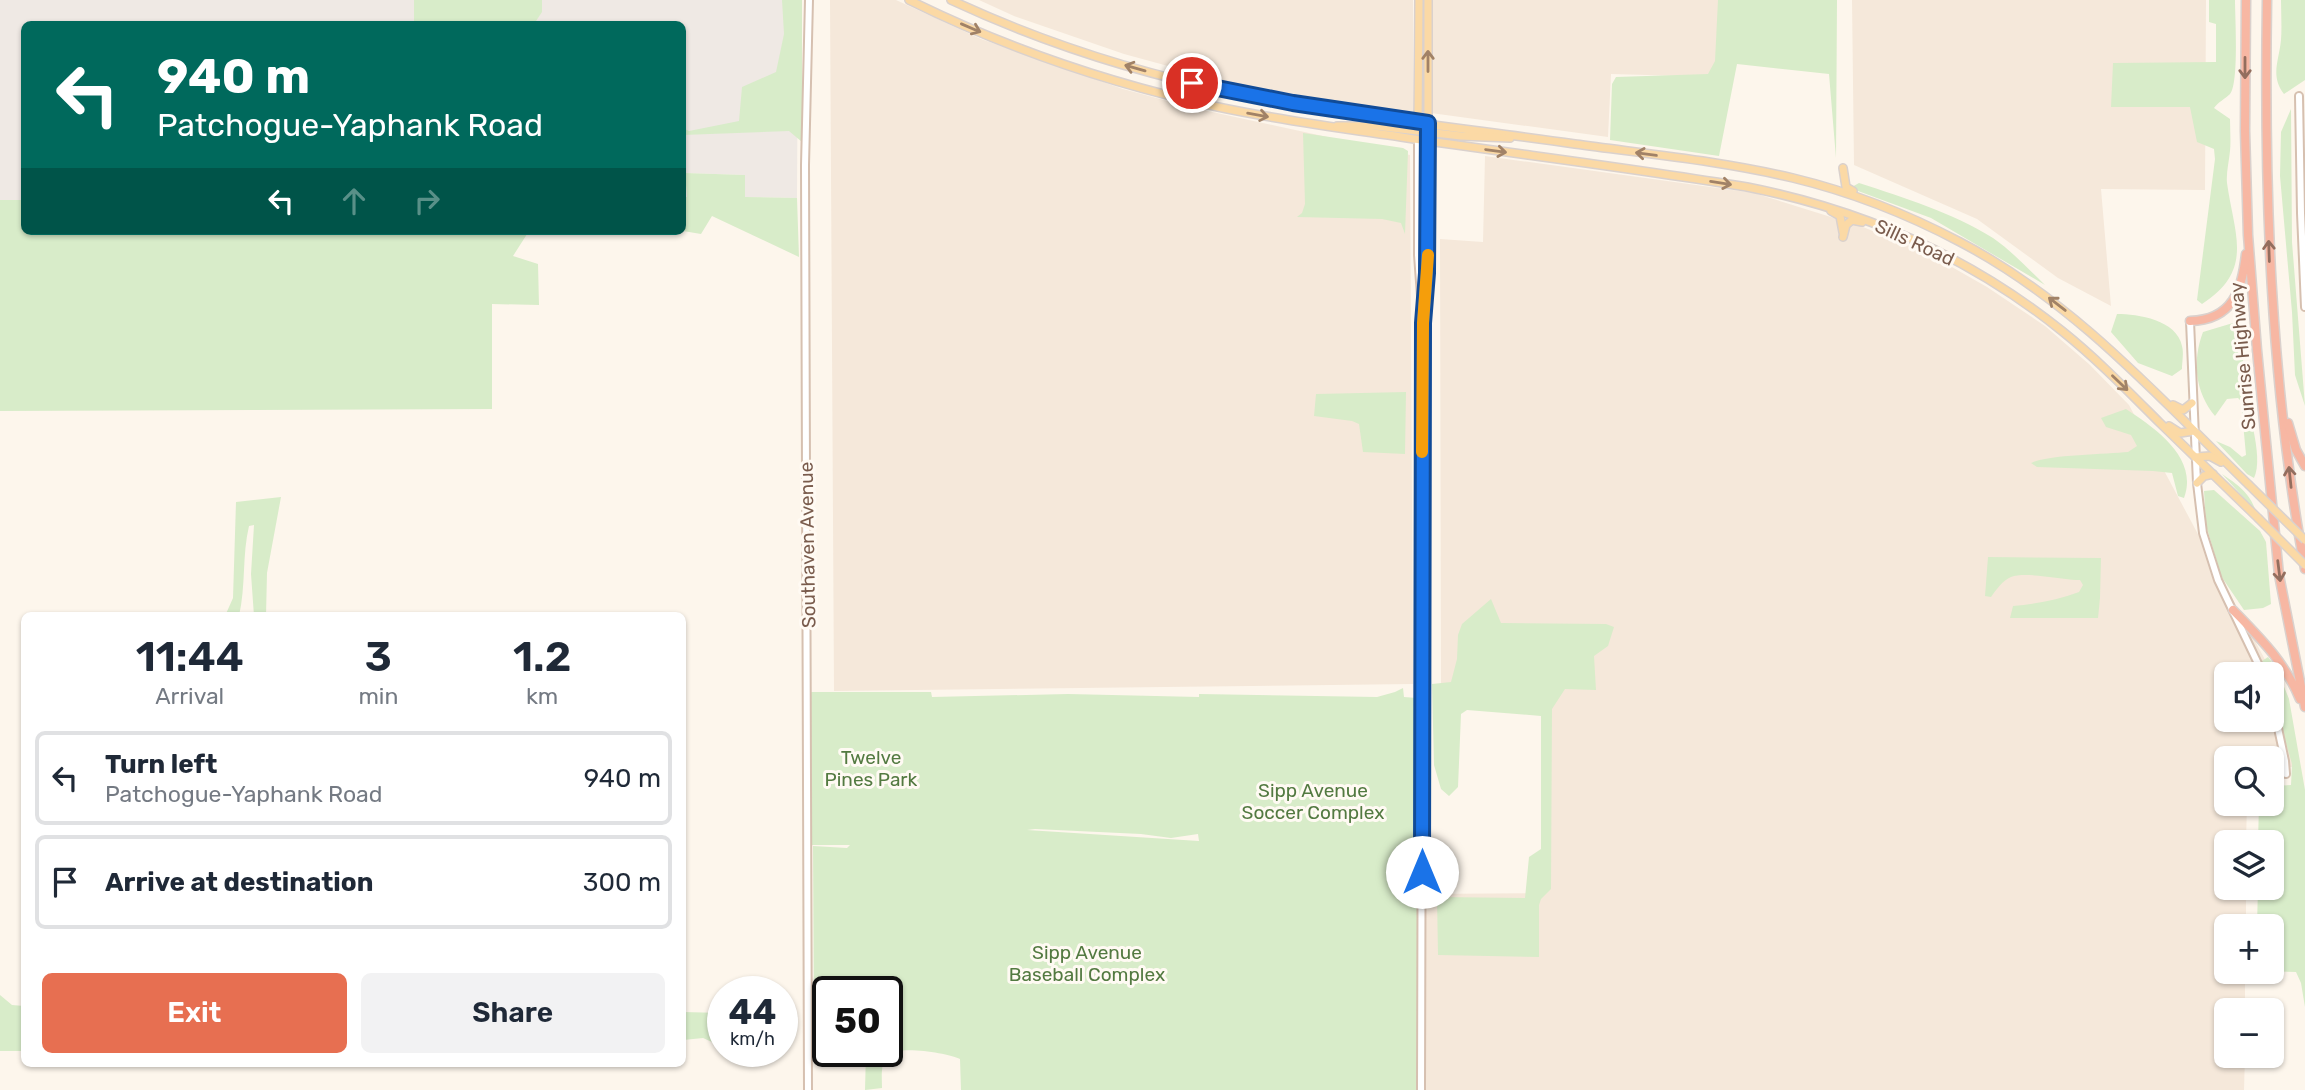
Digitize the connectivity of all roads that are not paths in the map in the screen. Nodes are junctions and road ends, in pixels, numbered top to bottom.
1 (808, 0) edge
2 (909, 0) edge
3 (951, 0) edge
4 (1419, 0) edge
5 (1428, 0) edge
6 (2246, 0) edge
7 (2267, 0) edge
8 (2299, 96) dead end
9 (1418, 121) junction
10 (1330, 127) junction
11 (1428, 127) junction
12 (1418, 131) junction
13 (1418, 140) junction
14 (1428, 141) junction
15 (1795, 178) junction
16 (1804, 199) junction
17 (1909, 217) junction
18 (2248, 235) junction
19 (1918, 241) junction
20 (2305, 307) edge
21 (2190, 321) joint
22 (1423, 323) junction
23 (2146, 384) junction
24 (2192, 403) junction
25 (2282, 404) junction
26 (2149, 412) junction
27 (2194, 431) junction
28 (2195, 457) junction
29 (2304, 464) edge
30 (2230, 467) junction
31 (2213, 474) junction
32 (2197, 483) junction
33 (2305, 540) edge
34 (2305, 567) edge
35 (2233, 610) junction
36 (2257, 662) edge
37 (2305, 709) edge
38 (2279, 732) edge
39 (2286, 774) dead end
40 (808, 1090) edge
41 (1420, 1090) edge

1 - 40 street, Southaven Avenue
2 -> 10 main road
9 -> 3 main road, Sills Road
4 - 9 main road
11 -> 5 main road
6 -> 18 highway, Sunrise Highway
25 -> 7 highway, Sunrise Highway
8 - 20 street
9 - 11 main road, Sills Road
9 - 12 main road
10 - 12 main road
10 - 13 main road, Sills Road
11 - 12 main road
11 - 14 main road
15 -> 11 main road, Sills Road
12 - 13 main road
13 - 14 main road, Sills Road
13 - 22 street
14 -> 16 main road, Sills Road
14 - 22 street
15 - 17 main road, Sills Road
15 - 17 main road
16 - 19 main road, Sills Road
16 - 19 main road
23 -> 17 main road, Sills Road
18 - 21 highway
18 -> 37 highway, Sunrise Highway
19 -> 26 main road, Sills Road
21 - 24 street
22 - 41 street
23 - 24 main road
23 - 27 main road, Sills Road
24 - 27 street
25 - 29 highway
34 -> 25 highway, Sunrise Highway
26 - 27 main road
26 - 28 main road, Sills Road
27 - 28 street
27 - 30 main road, Sills Road
28 - 30 main road
28 - 31 main road, Sills Road
28 - 32 street
30 - 33 main road, Sills Road, bridge
31 - 32 main road
31 - 34 main road, Sills Road, bridge
32 - 35 street
35 - 36 street
35 - 37 highway
38 - 39 street

